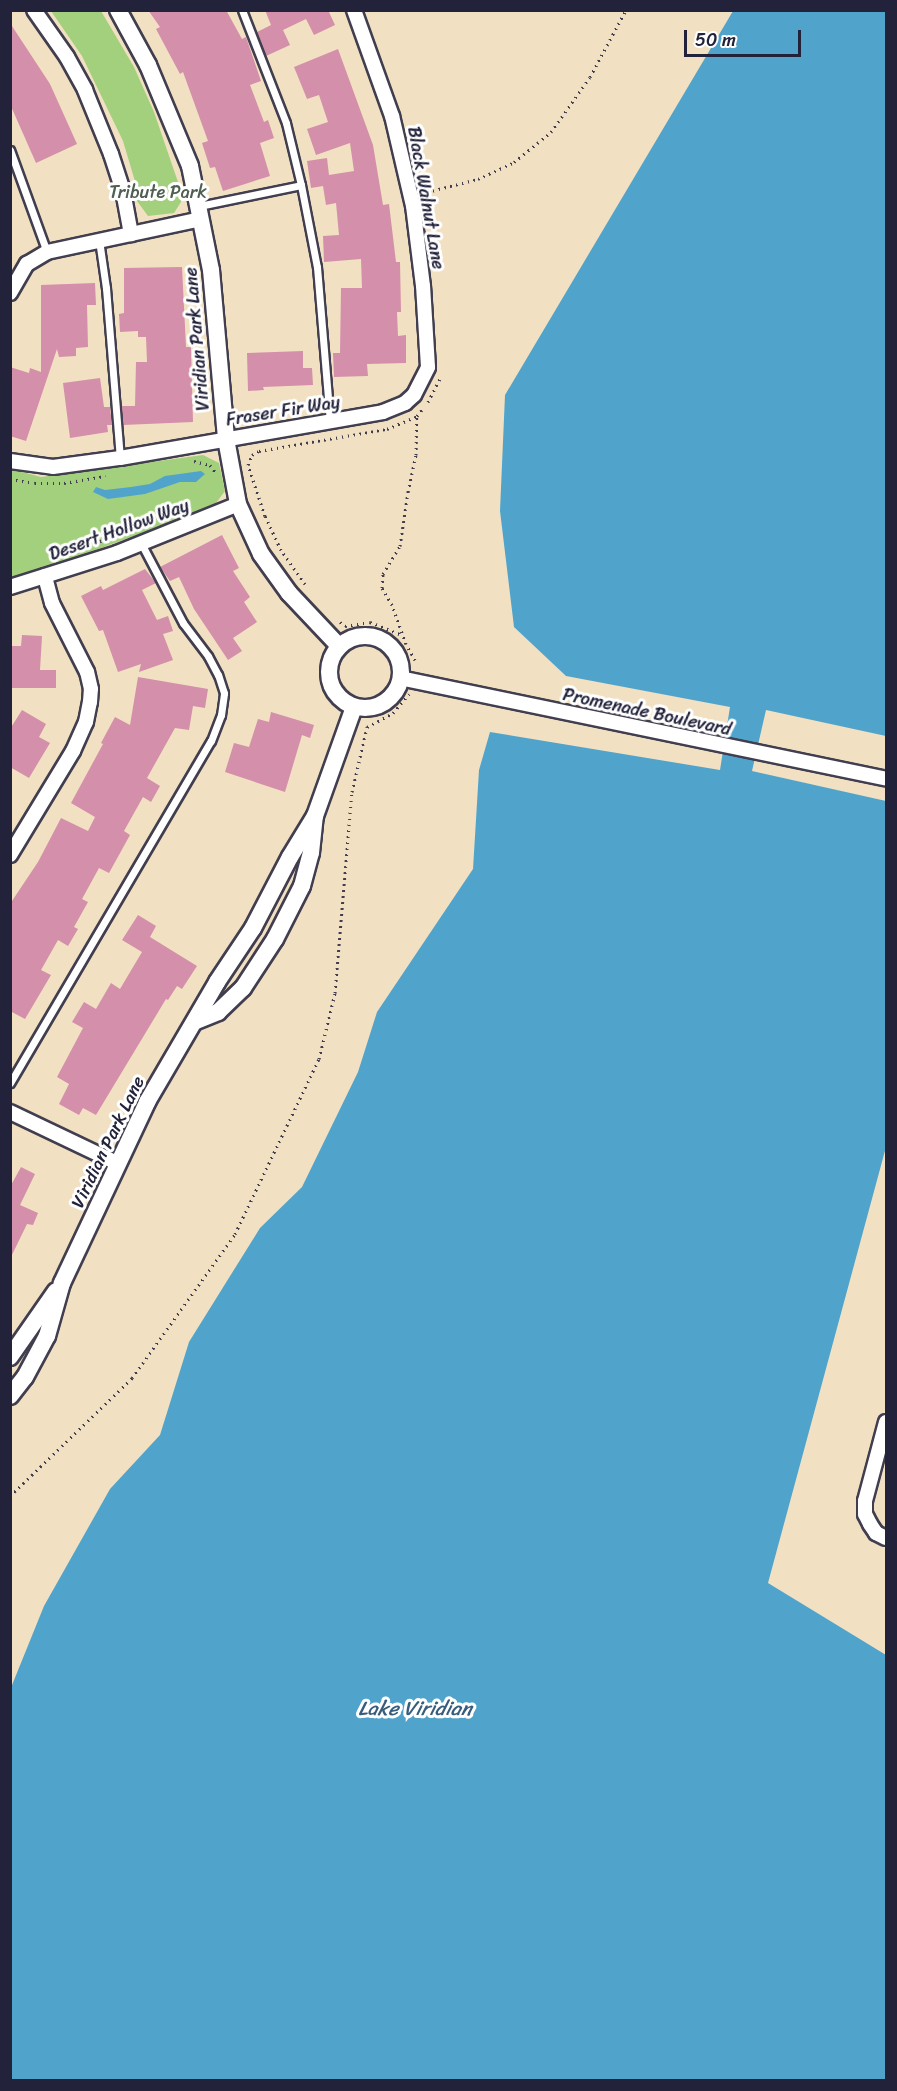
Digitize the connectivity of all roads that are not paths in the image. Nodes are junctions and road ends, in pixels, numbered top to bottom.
1 (34, 10) edge
2 (118, 10) edge
3 (242, 10) edge
4 (354, 10) edge
5 (10, 150) edge
6 (302, 185) junction
7 (200, 213) junction
8 (131, 234) junction
9 (99, 240) junction
10 (47, 252) junction
11 (10, 293) edge
12 (414, 395) joint
13 (330, 422) junction
14 (226, 439) junction
15 (120, 458) junction
16 (10, 461) edge
17 (238, 504) junction
18 (141, 543) junction
19 (45, 576) junction
20 (10, 587) edge
21 (339, 646) junction
22 (400, 678) junction
23 (354, 707) junction
24 (886, 779) edge
25 (315, 816) junction
26 (10, 855) edge
27 (196, 1021) junction
28 (10, 1083) edge
29 (10, 1112) edge
30 (117, 1163) junction
31 (62, 1283) junction
32 (10, 1357) edge
33 (10, 1396) edge
34 (886, 1422) edge
35 (886, 1539) edge

1 - 8 street
2 - 7 street, Viridian Park Lane
3 - 6 lane
4 - 12 street, Black Walnut Lane
5 - 10 lane
6 - 7 lane
6 - 13 lane
7 - 8 street
7 - 14 street, Viridian Park Lane
8 - 9 street
9 - 10 street
9 - 15 lane
10 - 11 street
12 - 13 street, Fraser Fir Way
13 - 14 street, Fraser Fir Way
14 - 15 street, Fraser Fir Way
14 - 17 street, Viridian Park Lane
15 - 16 street, Fraser Fir Way
17 - 18 street, Desert Hollow Way
17 - 21 street, Viridian Park Lane
18 - 19 street, Desert Hollow Way
18 - 28 lane
19 - 20 street, Desert Hollow Way
19 - 26 street
21 - 22 street
21 - 23 street
22 - 23 street
22 - 24 street, Promenade Boulevard
23 - 25 street, Viridian Park Lane
25 - 27 street, Viridian Park Lane
25 - 27 street, Viridian Park Lane
27 - 30 street, Viridian Park Lane
29 - 30 street
30 - 31 street, Viridian Park Lane
31 - 32 street, Viridian Park Lane
31 - 33 street, Viridian Park Lane
34 - 35 street

